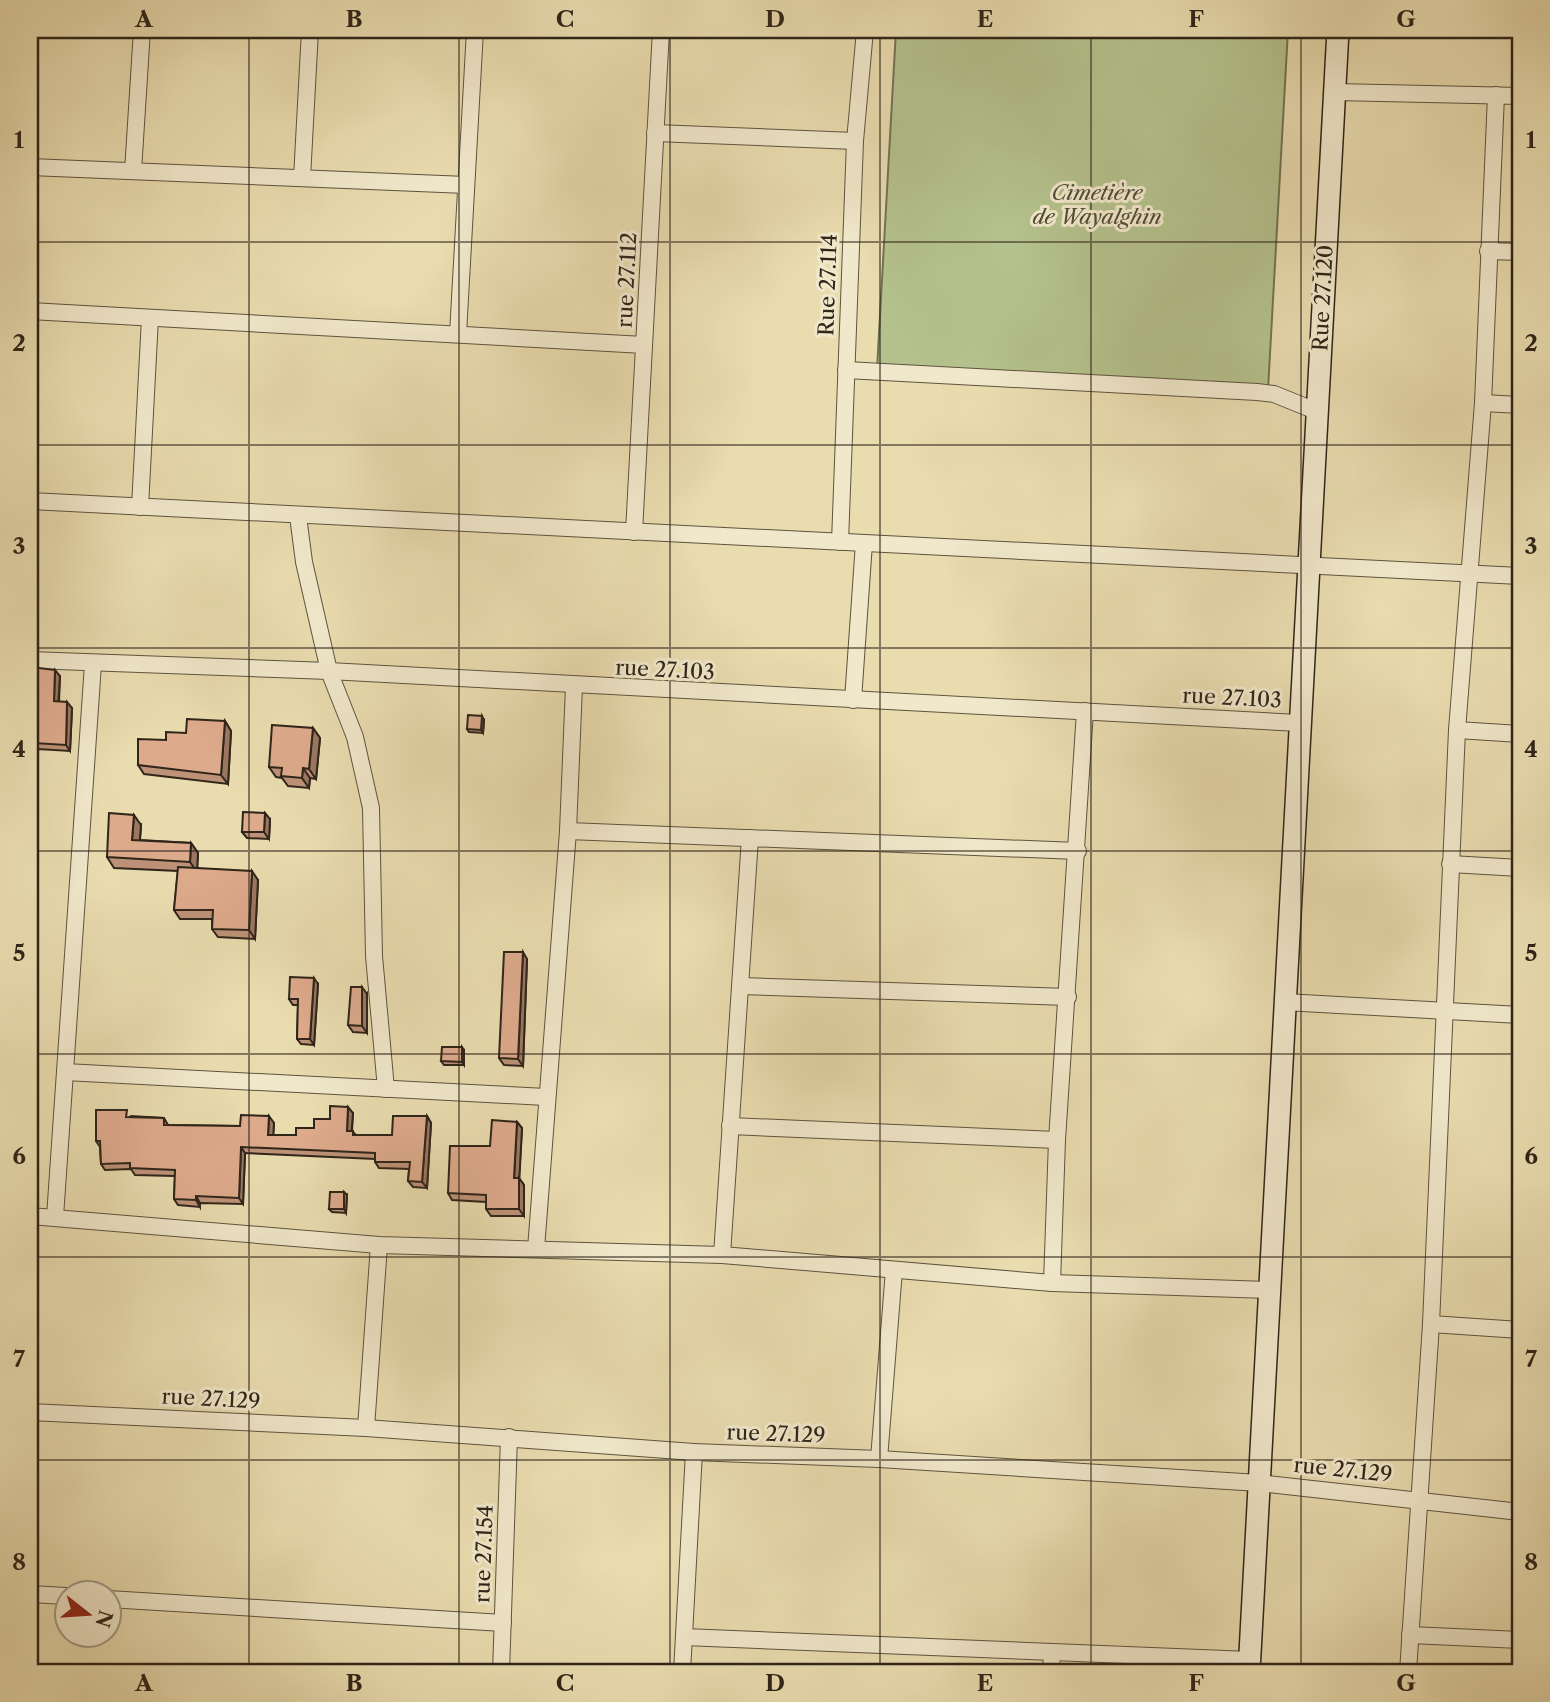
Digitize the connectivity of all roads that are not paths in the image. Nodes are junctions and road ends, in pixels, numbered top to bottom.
1 (142, 30) edge
2 (310, 30) edge
3 (475, 30) edge
4 (661, 30) edge
5 (864, 30) edge
6 (1338, 30) edge
7 (1335, 92) junction
8 (1496, 95) junction
9 (1520, 96) edge
10 (655, 133) junction
11 (855, 141) junction
12 (30, 167) edge
13 (133, 171) junction
14 (302, 178) junction
15 (466, 185) junction
16 (1488, 251) junction
17 (1520, 252) edge
18 (30, 311) edge
19 (150, 318) junction
20 (458, 334) junction
21 (644, 345) junction
22 (846, 370) junction
23 (1483, 403) junction
24 (1520, 405) edge
25 (1316, 411) junction
26 (30, 501) edge
27 (140, 507) junction
28 (298, 516) junction
29 (635, 532) junction
30 (840, 542) junction
31 (864, 544) junction
32 (1307, 566) junction
33 (1469, 572) junction
34 (1520, 576) edge
35 (30, 660) edge
36 (93, 664) junction
37 (329, 671) junction
38 (574, 686) junction
39 (853, 699) junction
40 (1085, 710) junction
41 (1299, 723) junction
42 (1457, 730) junction
43 (1520, 734) edge
44 (568, 831) junction
45 (750, 838) junction
46 (1078, 851) junction
47 (1450, 864) junction
48 (1520, 868) edge
49 (740, 986) junction
50 (1068, 997) junction
51 (1284, 1002) junction
52 (1444, 1010) junction
53 (1520, 1015) edge
54 (65, 1072) junction
55 (386, 1089) junction
56 (546, 1097) junction
57 (730, 1126) junction
58 (1057, 1140) junction
59 (30, 1216) edge
60 (55, 1217) junction
61 (379, 1245) junction
62 (536, 1249) junction
63 (722, 1255) junction
64 (894, 1270) junction
65 (1052, 1283) junction
66 (1269, 1290) junction
67 (1430, 1324) junction
68 (1520, 1330) edge
69 (30, 1412) edge
70 (366, 1428) junction
71 (509, 1437) junction
72 (694, 1452) junction
73 (878, 1459) junction
74 (1259, 1483) junction
75 (1420, 1499) junction
76 (1520, 1512) edge
77 (30, 1594) edge
78 (52, 1595) edge
79 (122, 1599) edge
80 (503, 1623) junction
81 (1410, 1634) junction
82 (684, 1637) junction
83 (1520, 1640) edge
84 (1052, 1653) junction
85 (1249, 1666) edge
86 (501, 1672) edge
87 (682, 1672) edge
88 (1051, 1672) edge
89 (1408, 1672) edge

1 - 13 street
2 - 14 street
3 - 15 street
4 - 10 street, rue 27.112
5 - 11 street, Rue 27.114
6 - 7 street, Rue 27.120
7 - 8 street
7 - 25 street, Rue 27.120
8 - 9 street
8 - 16 street
10 - 11 street
10 - 21 street, rue 27.112
11 - 22 street, Rue 27.114
12 - 13 street
13 - 14 street
14 - 15 street
15 - 20 street
16 - 17 street
16 - 23 street
18 - 19 street
19 - 20 street
19 - 27 street
20 - 21 street
21 - 29 street, rue 27.112
22 - 25 street
22 - 30 street, Rue 27.114
23 - 24 street
23 - 33 street
25 - 32 street, Rue 27.120
26 - 27 street
27 - 28 street
28 - 29 street
28 - 37 street
29 - 30 street
30 - 31 street
31 - 32 street
31 - 39 street
32 - 33 street
32 - 41 street, Rue 27.120
33 - 34 street
33 - 42 street
35 - 36 street, rue 27.103
36 - 37 street, rue 27.103
36 - 54 street
37 - 38 street, rue 27.103
37 - 55 street
38 - 39 street, rue 27.103
38 - 44 street
39 - 40 street, rue 27.103
40 - 41 street, rue 27.103
40 - 46 street
41 - 51 street, Rue 27.120
42 - 43 street
42 - 47 street
44 - 45 street
44 - 56 street
45 - 46 street
45 - 49 street
46 - 50 street
47 - 48 street
47 - 52 street
49 - 50 street
49 - 57 street
50 - 58 street
51 - 52 street
51 - 66 street, Rue 27.120
52 - 53 street
52 - 67 street
54 - 55 street
54 - 60 street
55 - 56 street
56 - 62 street
57 - 58 street
57 - 63 street
58 - 65 street
59 - 60 street
60 - 61 street
61 - 62 street
61 - 70 street
62 - 63 street
63 - 64 street
64 - 65 street
64 - 73 street
65 - 66 street
66 - 74 street, Rue 27.120
67 - 68 street
67 - 75 street
69 - 70 street, rue 27.129
70 - 71 street, rue 27.129
71 - 72 street, rue 27.129
71 - 80 street, rue 27.154
72 - 73 street, rue 27.129
72 - 82 street
73 - 74 street, rue 27.129
74 - 75 street, rue 27.129
74 - 85 street, Rue 27.120
75 - 76 street, rue 27.129
75 - 81 street
77 - 78 street
79 - 80 street
80 - 86 street, rue 27.154
81 - 83 street
81 - 89 street
82 - 84 street
82 - 87 street
84 - 85 street
84 - 88 street

